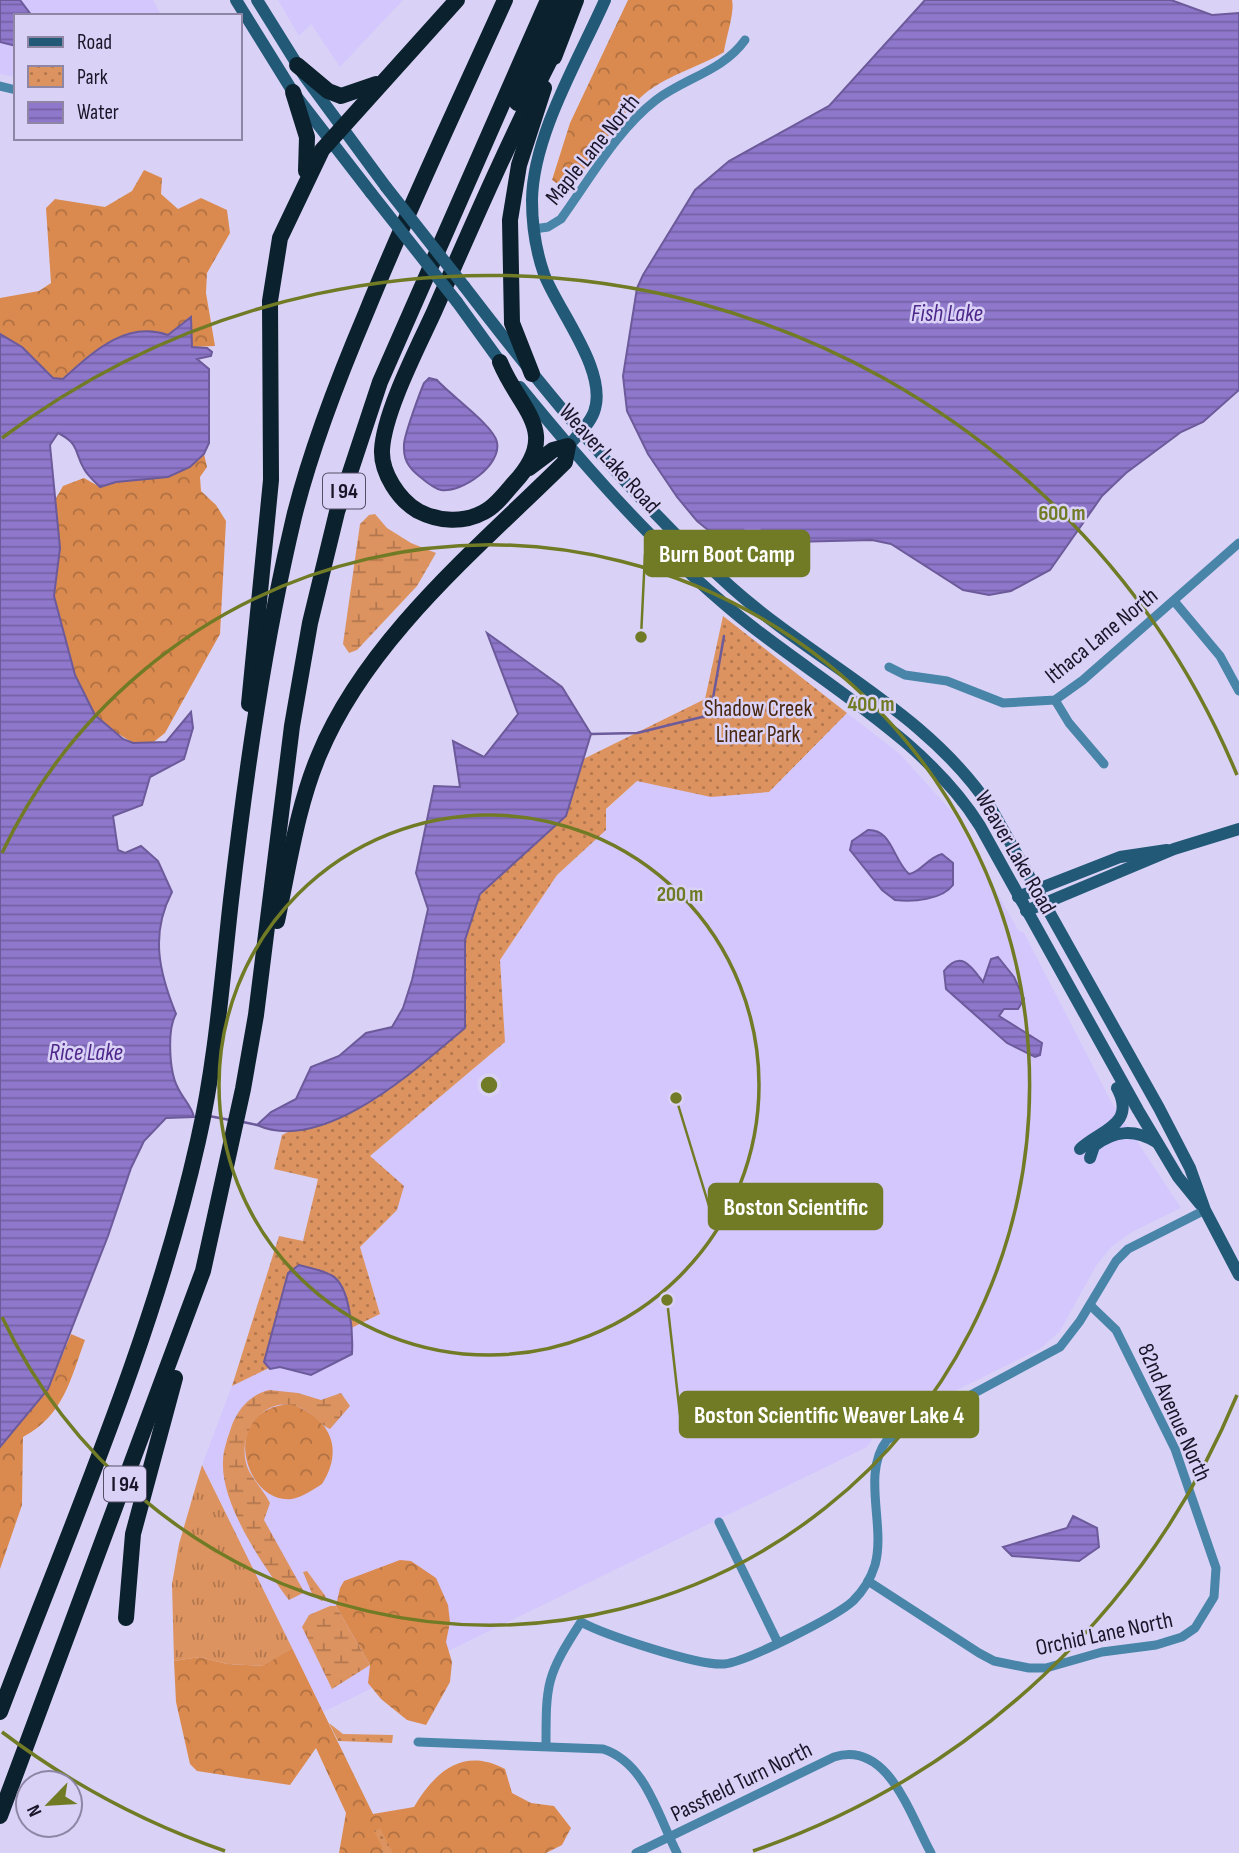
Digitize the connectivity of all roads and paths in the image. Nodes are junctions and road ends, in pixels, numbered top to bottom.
1 (236, 0) edge
2 (257, 0) edge
3 (457, 0) edge
4 (505, 0) edge
5 (548, 0) edge
6 (564, 0) edge
7 (576, 0) edge
8 (605, 0) edge
9 (745, 40) dead end
10 (556, 48) junction
11 (297, 65) junction
12 (382, 81) junction
13 (293, 92) junction
14 (340, 126) junction
15 (328, 141) junction
16 (304, 183) junction
17 (534, 229) junction
18 (500, 362) junction
19 (533, 374) junction
20 (581, 432) junction
21 (568, 446) junction
22 (524, 472) junction
23 (487, 511) junction
24 (1239, 543) edge
25 (1174, 601) junction
26 (888, 667) dead end
27 (1239, 691) edge
28 (1055, 699) junction
29 (1104, 764) dead end
30 (242, 811) junction
31 (1239, 829) edge
32 (1174, 849) junction
33 (1038, 892) junction
34 (1018, 897) junction
35 (1045, 905) junction
36 (1027, 911) junction
37 (256, 1015) junction
38 (1103, 1048) junction
39 (1158, 1144) junction
40 (1205, 1209) junction
41 (203, 1271) junction
42 (1239, 1275) edge
43 (1090, 1305) junction
44 (719, 1522) dead end
45 (868, 1581) junction
46 (126, 1618) dead end
47 (1199, 1623) joint
48 (777, 1642) junction
49 (0, 1712) edge
50 (418, 1742) dead end
51 (546, 1746) junction
52 (0, 1816) edge
53 (669, 1837) junction
54 (636, 1853) edge
55 (677, 1853) edge
56 (931, 1853) edge

1 - 13 main road, Weaver Lake Road
2 - 11 main road, Weaver Lake Road
3 - 12 highway
4 - 30 highway, I 94
5 - 37 highway, I 94
6 - 23 highway
7 - 10 highway
8 - 17 main road
9 - 17 street, Maple Lane North
10 - 19 highway
10 - 23 highway
11 - 12 highway
11 - 14 main road, Weaver Lake Road
12 - 14 highway
13 - 15 main road, Weaver Lake Road
13 - 16 highway
14 - 15 highway
14 - 19 main road, Weaver Lake Road, bridge
15 - 16 highway
15 - 18 main road, Weaver Lake Road, bridge
16 - 30 highway
17 - 20 main road
18 - 21 main road, Weaver Lake Road
18 - 22 highway
19 - 20 main road, Weaver Lake Road
20 - 21 main road
20 - 33 main road, Weaver Lake Road
21 - 22 highway
21 - 34 main road, Weaver Lake Road
21 - 37 highway
22 - 23 highway
24 - 25 street, Ithaca Lane North
25 - 27 street
25 - 28 street, Ithaca Lane North
26 - 28 street, Ithaca Lane North
28 - 29 street
30 - 49 highway, I 94
31 - 32 main road
32 - 33 main road
32 - 35 main road
33 - 34 main road
33 - 35 main road, Weaver Lake Road
34 - 36 main road, Weaver Lake Road
35 - 36 main road
35 - 40 main road, Weaver Lake Road
36 - 38 main road, Weaver Lake Road
37 - 41 highway, I 94
38 - 39 main road, Weaver Lake Road
38 - 39 main road
39 - 40 main road, Weaver Lake Road
40 - 42 main road, Weaver Lake Road
40 - 43 street
41 - 46 highway
41 - 52 highway, I 94
43 - 45 street
43 - 47 street, 82nd Avenue North
44 - 48 street
45 - 47 street, Orchid Lane North
45 - 48 street
48 - 51 street
50 - 51 street
51 - 53 street
53 - 54 street, Passfield Turn North
53 - 55 street
53 - 56 street, Passfield Turn North

